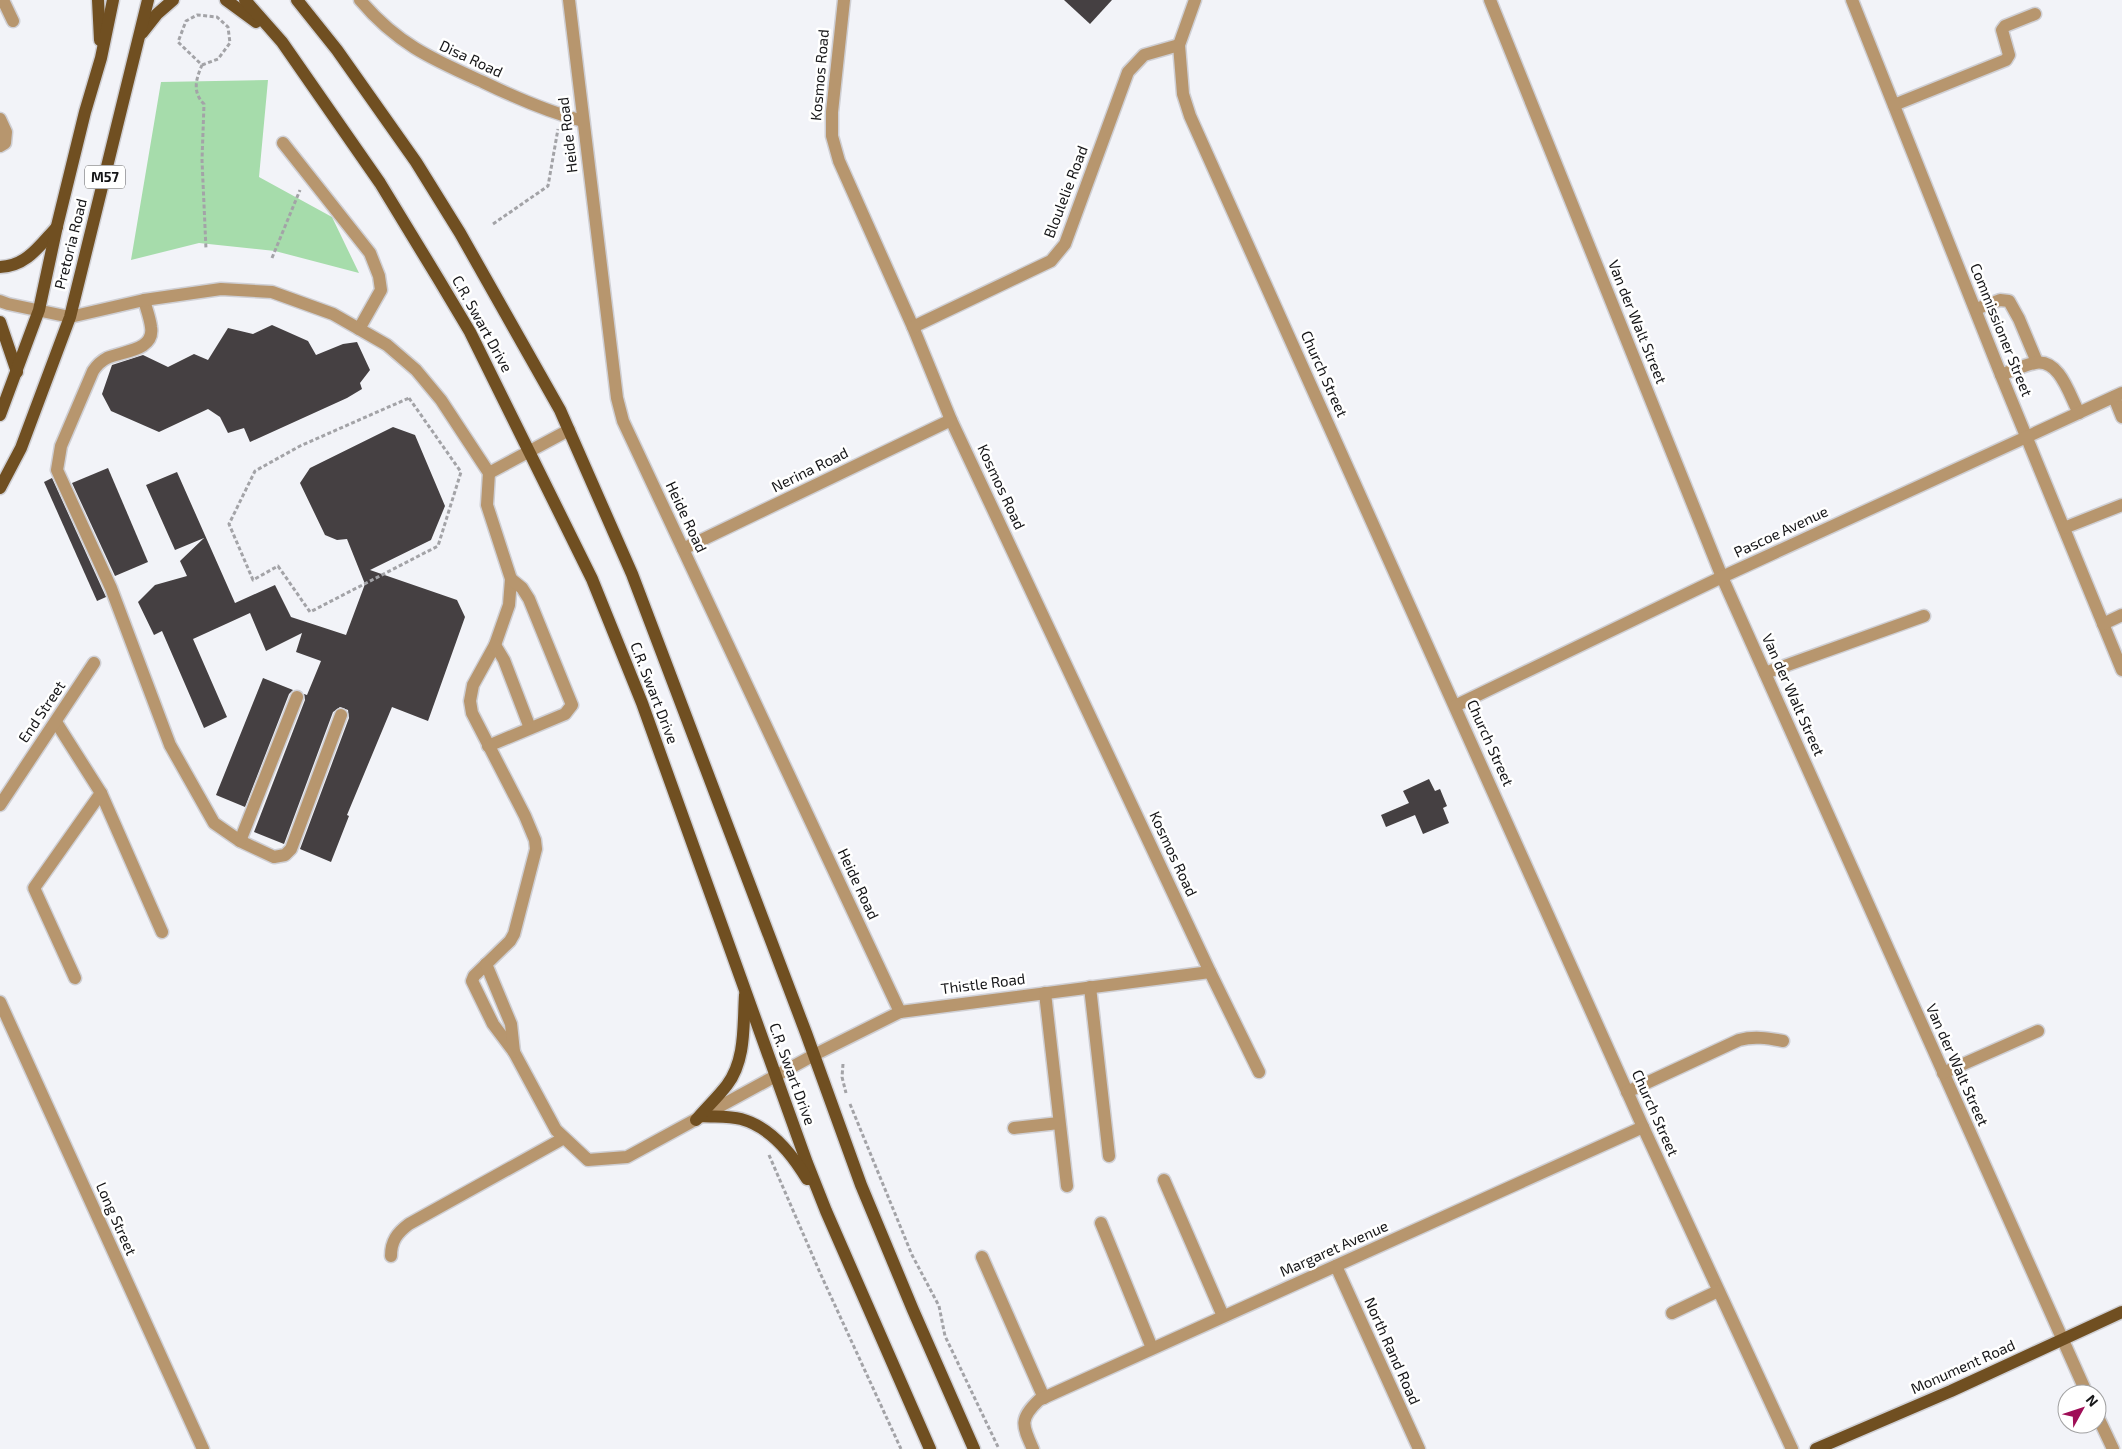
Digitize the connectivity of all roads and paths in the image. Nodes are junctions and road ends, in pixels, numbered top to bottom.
1 (3, 0) edge
2 (98, 0) edge
3 (113, 0) edge
4 (148, 0) edge
5 (173, 0) edge
6 (226, 0) edge
7 (245, 0) edge
8 (297, 0) edge
9 (360, 0) edge
10 (569, 0) edge
11 (844, 0) edge
12 (1195, 0) edge
13 (1490, 0) edge
14 (1852, 0) edge
15 (2035, 14) dead end
16 (13, 21) dead end
17 (139, 37) junction
18 (282, 42) junction
19 (1179, 45) junction
20 (101, 58) junction
21 (202, 65) junction
22 (1894, 105) junction
23 (560, 115) junction
24 (0, 119) edge
25 (583, 121) junction
26 (283, 143) dead end
27 (0, 146) edge
28 (300, 190) dead end
29 (493, 224) dead end
30 (58, 226) junction
31 (206, 249) dead end
32 (272, 258) dead end
33 (0, 267) edge
34 (144, 300) junction
35 (0, 301) edge
36 (1976, 309) junction
37 (39, 310) junction
38 (70, 317) junction
39 (0, 322) edge
40 (913, 327) junction
41 (359, 329) junction
42 (2037, 362) junction
43 (17, 372) junction
44 (2002, 375) junction
45 (5, 392) edge
46 (2118, 395) edge
47 (2079, 414) junction
48 (0, 415) edge
49 (2122, 417) edge
50 (951, 420) junction
51 (569, 430) junction
52 (2028, 437) junction
53 (446, 450) joint
54 (530, 452) junction
55 (490, 473) junction
56 (0, 488) edge
57 (2122, 505) edge
58 (2064, 528) junction
59 (682, 549) junction
60 (1722, 577) junction
61 (511, 579) junction
62 (1924, 616) dead end
63 (2122, 616) edge
64 (2103, 624) junction
65 (495, 645) junction
66 (94, 663) dead end
67 (2122, 670) edge
68 (1765, 673) junction
69 (297, 697) dead end
70 (1455, 706) junction
71 (341, 715) dead end
72 (56, 722) junction
73 (530, 728) junction
74 (488, 746) junction
75 (101, 793) junction
76 (0, 804) edge
77 (240, 841) junction
78 (162, 932) dead end
79 (486, 964) junction
80 (1210, 972) junction
81 (75, 978) dead end
82 (1090, 987) junction
83 (745, 990) junction
84 (1045, 993) junction
85 (0, 1002) edge
86 (900, 1012) junction
87 (2038, 1031) dead end
88 (1782, 1041) dead end
89 (514, 1052) junction
90 (814, 1055) junction
91 (843, 1064) dead end
92 (1259, 1072) dead end
93 (1943, 1073) junction
94 (776, 1077) junction
95 (1627, 1092) junction
96 (699, 1118) junction
97 (1059, 1123) junction
98 (1643, 1127) junction
99 (1014, 1128) dead end
100 (564, 1138) junction
101 (765, 1150) dead end
102 (1109, 1156) dead end
103 (1164, 1180) dead end
104 (1066, 1186) dead end
105 (826, 1211) junction
106 (1102, 1223) dead end
107 (391, 1256) dead end
108 (982, 1257) dead end
109 (1336, 1266) junction
110 (1718, 1291) junction
111 (2122, 1312) edge
112 (1672, 1313) dead end
113 (1224, 1316) junction
114 (2062, 1340) junction
115 (1152, 1348) junction
116 (2083, 1384) edge
117 (1041, 1399) junction
118 (2106, 1434) edge
119 (203, 1449) edge
120 (901, 1449) edge
121 (930, 1449) edge
122 (974, 1449) edge
123 (999, 1449) edge
124 (1033, 1449) edge
125 (1418, 1449) edge
126 (1792, 1449) edge
127 (1816, 1449) edge
128 (2113, 1449) edge

1 - 16 street
2 - 20 main road
3 - 20 main road, Pretoria Road / M57
4 - 17 main road, Pretoria Road / M57
5 - 17 main road
6 - 18 main road
7 - 18 main road, C.R. Swart Drive
8 - 51 main road, C.R. Swart Drive
9 - 23 street, Disa Road
10 - 25 street, Heide Road
11 - 40 street, Kosmos Road
12 - 19 street
13 - 60 street, Van der Walt Street
14 - 22 street, Commissioner Street
15 - 22 street
17 - 38 main road, Pretoria Road / M57
18 - 54 main road, C.R. Swart Drive
19 - 40 street, Bloulelie Road
19 - 70 street, Church Street
20 - 30 main road, Pretoria Road / M57
21 - 21 path
21 - 31 path
22 - 36 street, Commissioner Street
23 - 25 street, Disa Road
23 - 29 path
24 - 27 street
25 - 59 street, Heide Road
26 - 41 street
28 - 32 path
30 - 33 main road
30 - 37 main road, Pretoria Road / M57
34 - 38 street
34 - 41 street
34 - 77 street
35 - 37 street
36 - 42 street
36 - 44 street, Commissioner Street
37 - 38 street
37 - 43 main road, Pretoria Road / M57
38 - 56 main road, Pretoria Road / M57
39 - 43 main road
40 - 50 street, Kosmos Road
41 - 55 street
42 - 44 street
42 - 47 street
43 - 45 main road, Pretoria Road / M57
44 - 52 street, Commissioner Street
45 - 48 main road, Pretoria Road / M57
46 - 47 street, Pascoe Avenue
46 - 49 street
47 - 52 street, Pascoe Avenue
50 - 59 street, Nerina Road
50 - 80 street, Kosmos Road
51 - 54 street
51 - 90 main road, C.R. Swart Drive
52 - 58 street, Commissioner Street
52 - 60 street, Pascoe Avenue
53 - 53 path
54 - 55 street
54 - 83 main road, C.R. Swart Drive
55 - 61 street
57 - 58 street
58 - 64 street, Commissioner Street
59 - 86 street, Heide Road
60 - 68 street, Van der Walt Street
60 - 70 street, Pascoe Avenue
61 - 65 street
61 - 73 street
62 - 68 street
63 - 64 street
64 - 67 street, Commissioner Street
65 - 73 street
65 - 74 street
66 - 72 street, End Street
68 - 93 street, Van der Walt Street
69 - 77 street
70 - 95 street, Church Street
71 - 77 street
72 - 75 street
72 - 76 street, End Street
73 - 74 street
74 - 79 street
75 - 78 street
75 - 81 street
79 - 89 street
79 - 89 street
80 - 82 street, Thistle Road
80 - 92 street, Kosmos Road
82 - 84 street, Thistle Road
82 - 102 street
83 - 94 main road, C.R. Swart Drive
83 - 96 main road
84 - 86 street, Thistle Road
84 - 97 street
85 - 119 street, Long Street
86 - 90 street, Thistle Road
87 - 93 street
88 - 95 street
89 - 100 street, Thistle Road
90 - 94 street, Thistle Road
90 - 122 main road, C.R. Swart Drive
91 - 123 path
93 - 114 street, Van der Walt Street
94 - 96 street, Thistle Road
94 - 105 main road, C.R. Swart Drive
95 - 98 street, Church Street
96 - 100 street, Thistle Road
96 - 105 main road
97 - 99 street
97 - 104 street
98 - 109 street, Margaret Avenue
98 - 110 street, Church Street
100 - 107 street
101 - 120 path
103 - 113 street
105 - 121 main road, C.R. Swart Drive
106 - 115 street
108 - 117 street
109 - 113 street, Margaret Avenue
109 - 125 street, North Rand Road
110 - 112 street
110 - 126 street, Church Street
111 - 114 main road, Monument Road
113 - 115 street, Margaret Avenue
114 - 116 street, Van der Walt Street
114 - 127 main road, Monument Road
115 - 117 street, Margaret Avenue
117 - 124 street
118 - 128 street

